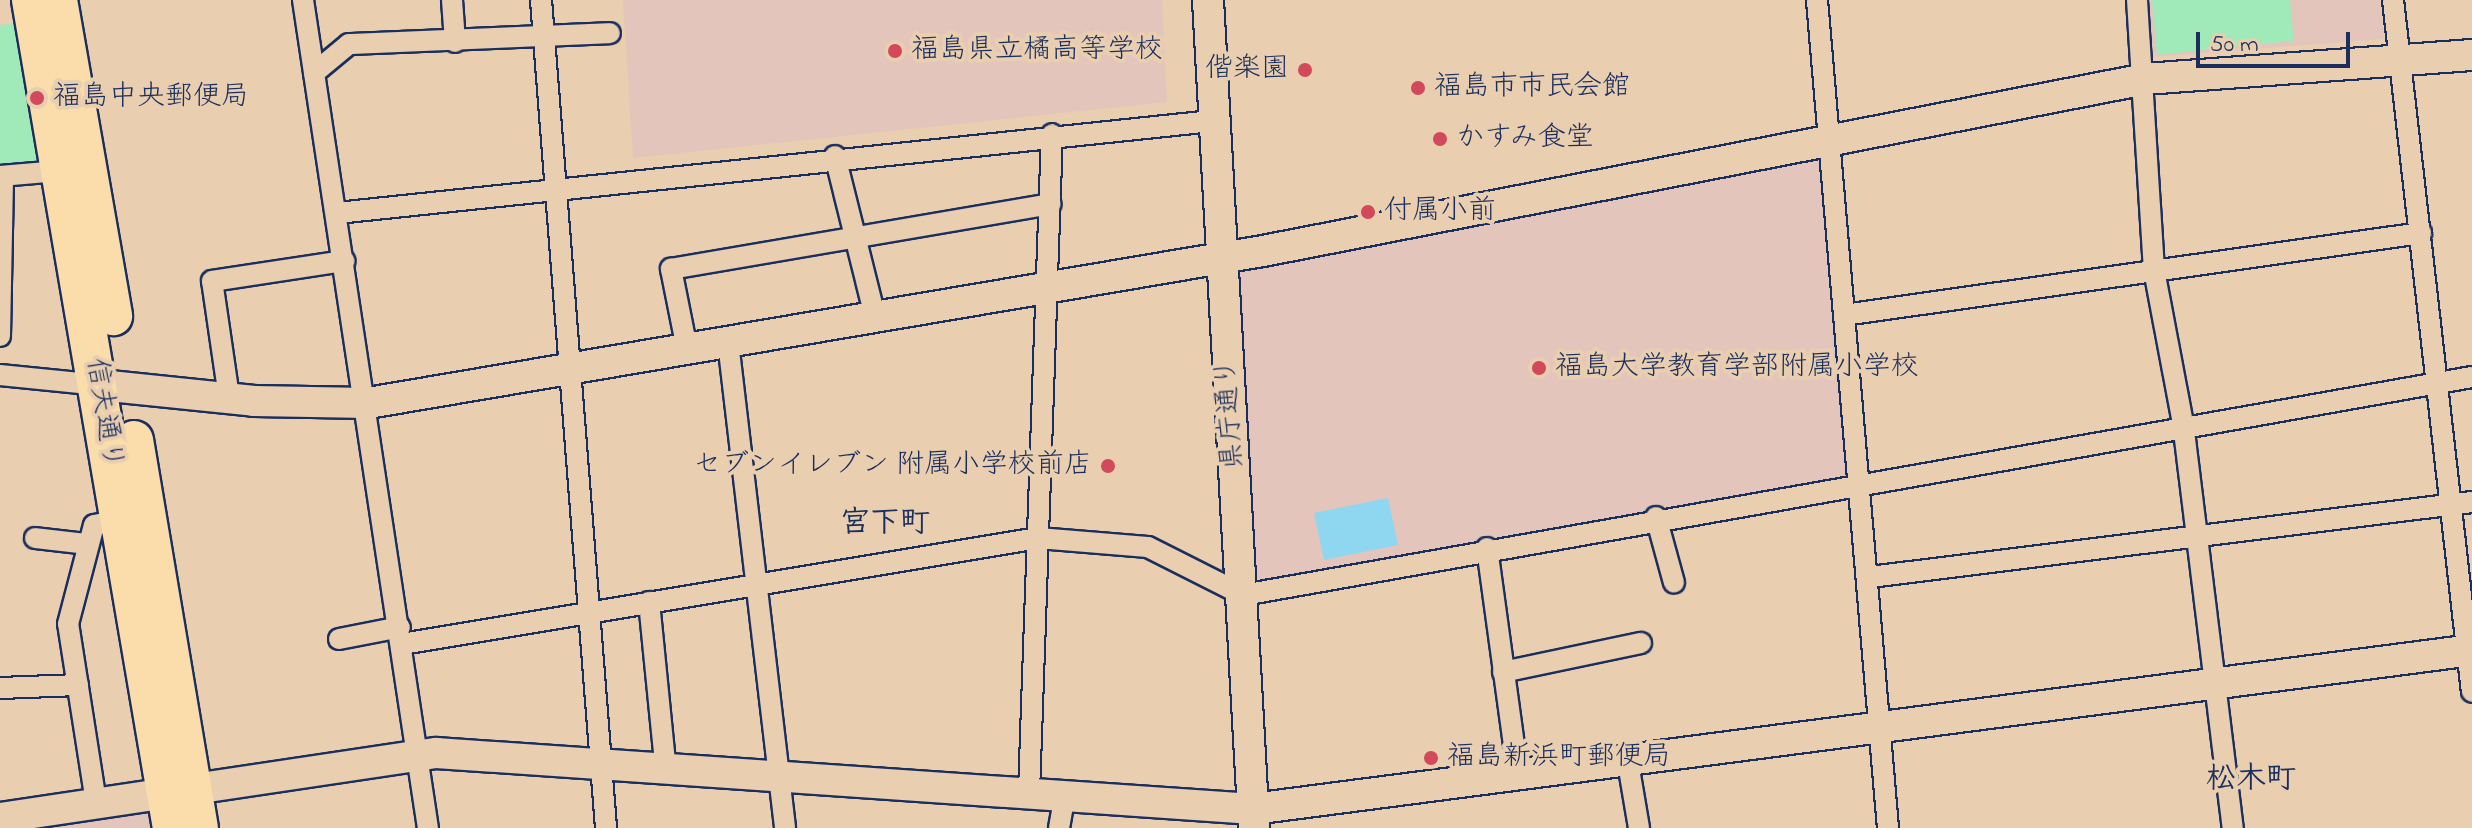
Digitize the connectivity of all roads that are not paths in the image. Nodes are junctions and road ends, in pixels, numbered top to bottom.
1 (31, 0) edge
2 (58, 0) edge
3 (303, 0) edge
4 (452, 0) edge
5 (541, 0) edge
6 (1208, 0) edge
7 (1817, 0) edge
8 (2137, 0) edge
9 (2393, 0) edge
10 (610, 33) dead end
11 (545, 37) junction
12 (455, 42) junction
13 (2472, 55) edge
14 (2400, 63) junction
15 (314, 73) junction
16 (2145, 79) junction
17 (1212, 121) junction
18 (1052, 134) junction
19 (1830, 138) junction
20 (835, 156) junction
21 (59, 171) junction
22 (2, 176) edge
23 (559, 191) junction
24 (1050, 204) junction
25 (337, 213) junction
26 (2421, 233) junction
27 (854, 234) junction
28 (1220, 256) junction
29 (344, 261) junction
30 (2154, 270) junction
31 (1043, 285) junction
32 (1844, 315) junction
33 (875, 317) junction
34 (0, 336) edge
35 (728, 342) junction
36 (687, 349) junction
37 (573, 369) junction
38 (0, 375) edge
39 (2472, 377) edge
40 (2438, 383) junction
41 (112, 384) junction
42 (229, 397) junction
43 (368, 403) junction
44 (2183, 423) junction
45 (1861, 480) junction
46 (2472, 502) edge
47 (2451, 505) junction
48 (1656, 517) junction
49 (120, 520) junction
50 (35, 538) dead end
51 (1038, 538) junction
52 (2196, 539) junction
53 (87, 544) junction
54 (1487, 548) junction
55 (1870, 577) junction
56 (757, 583) junction
57 (1674, 583) dead end
58 (1243, 595) junction
59 (649, 602) junction
60 (588, 610) junction
61 (401, 636) junction
62 (339, 639) dead end
63 (1641, 643) dead end
64 (2470, 650) edge
65 (1503, 672) junction
66 (2214, 682) junction
67 (78, 685) junction
68 (0, 688) edge
69 (2472, 692) edge
70 (1881, 727) junction
71 (417, 753) junction
72 (1627, 757) junction
73 (600, 764) junction
74 (666, 771) junction
75 (1518, 775) junction
76 (779, 777) junction
77 (1029, 792) junction
78 (1065, 795) junction
79 (96, 802) junction
80 (177, 803) edge
81 (0, 818) edge
82 (1254, 819) edge
83 (199, 828) edge
84 (428, 828) edge
85 (606, 828) edge
86 (785, 828) edge
87 (1059, 828) edge
88 (1639, 828) edge
89 (1888, 828) edge
90 (2233, 828) edge

1 - 21 highway, 信夫通り
2 - 41 highway, 信夫通り
3 - 15 street
4 - 12 street
5 - 11 street
6 - 17 street, 県庁通り
7 - 19 street
8 - 16 street
9 - 14 street
10 - 11 street
11 - 12 street
11 - 23 street
12 - 15 street
13 - 14 street
14 - 16 street
14 - 26 street
15 - 25 street
16 - 19 street
16 - 30 street
17 - 18 street
17 - 28 street, 県庁通り
18 - 20 street
18 - 24 street
19 - 28 street
19 - 32 street
20 - 23 street
20 - 27 street
21 - 22 street
21 - 41 highway, 信夫通り
22 - 34 street
23 - 25 street
23 - 37 street
24 - 27 street
24 - 31 street
25 - 29 street
26 - 30 street
26 - 40 street
27 - 33 street
27 - 36 street
28 - 31 street
28 - 58 street, 県庁通り
29 - 42 street
29 - 43 street
30 - 32 street
30 - 44 street
31 - 33 street
31 - 51 street
32 - 45 street
33 - 35 street
35 - 36 street
35 - 56 street
36 - 37 street
37 - 43 street
37 - 60 street
38 - 41 street
39 - 40 street
40 - 44 street
40 - 47 street
41 - 42 street
41 - 49 highway, 信夫通り
41 - 80 highway, 信夫通り
42 - 43 street
43 - 61 street
44 - 45 street
44 - 52 street
45 - 48 street
45 - 55 street
46 - 47 street
47 - 52 street
47 - 64 street
48 - 54 street
48 - 57 street
49 - 53 street
49 - 80 highway, 信夫通り
50 - 53 street
51 - 56 street
51 - 58 street
51 - 77 street
52 - 55 street
52 - 66 street
53 - 67 street
54 - 58 street
54 - 65 street
55 - 70 street
56 - 59 street
56 - 76 street
58 - 82 street, 県庁通り
59 - 60 street
59 - 74 street
60 - 61 street
60 - 73 street
61 - 62 street
61 - 71 street
63 - 65 street
64 - 66 street
64 - 69 street
65 - 75 street
66 - 70 street
66 - 90 street
67 - 68 street
67 - 79 street
70 - 72 street
70 - 89 street
71 - 73 street
71 - 80 street
71 - 84 street
72 - 75 street
72 - 88 street
73 - 74 street
73 - 85 street
74 - 76 street
75 - 82 street
76 - 77 street
76 - 86 street
77 - 78 street
78 - 82 street
78 - 87 street
79 - 80 street
79 - 81 street
80 - 83 highway, 信夫通り

